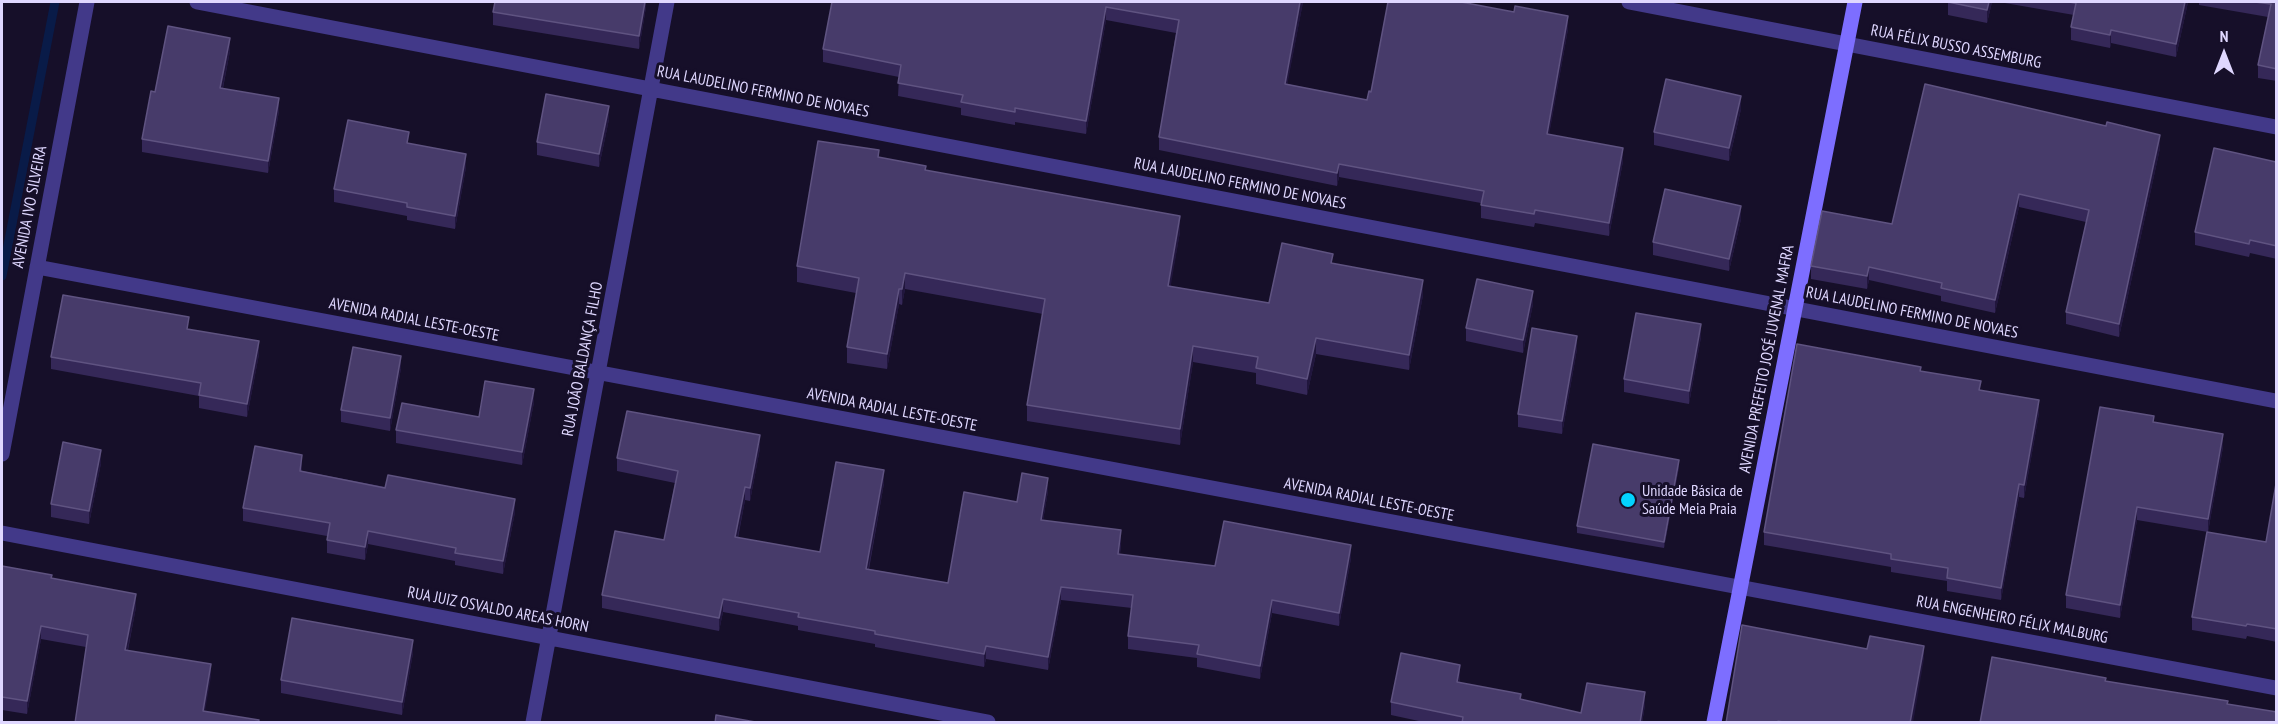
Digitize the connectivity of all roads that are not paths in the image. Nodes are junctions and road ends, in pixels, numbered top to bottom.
1 (87, 2) edge
2 (197, 2) edge
3 (667, 2) edge
4 (1629, 2) edge
5 (1855, 2) edge
6 (1847, 44) junction
7 (651, 89) junction
8 (2277, 127) edge
9 (37, 267) junction
10 (1795, 309) junction
11 (598, 373) junction
12 (2277, 401) edge
13 (2, 454) edge
14 (2, 533) edge
15 (1740, 588) junction
16 (549, 638) junction
17 (2277, 688) edge
18 (533, 723) edge
19 (988, 723) edge
20 (1714, 723) edge

1 - 9 street, AVENIDA IVO SILVEIRA
2 - 7 street, RUA LAUDELINO FERMINO DE NOVAES
3 - 7 street, RUA JOÃO BALDANÇA FILHO
4 - 6 street, RUA FÉLIX BUSSO ASSEMBURG
5 - 6 main road, AVENIDA PREFEITO JOSÉ JUVENAL MAFRA
6 - 8 street, RUA FÉLIX BUSSO ASSEMBURG
6 - 10 main road, AVENIDA PREFEITO JOSÉ JUVENAL MAFRA
7 - 10 street, RUA LAUDELINO FERMINO DE NOVAES
7 - 11 street, RUA JOÃO BALDANÇA FILHO
9 - 11 street, AVENIDA RADIAL LESTE-OESTE
9 - 13 street, AVENIDA IVO SILVEIRA
10 - 12 street, RUA LAUDELINO FERMINO DE NOVAES
10 - 15 main road, AVENIDA PREFEITO JOSÉ JUVENAL MAFRA
11 - 15 street, AVENIDA RADIAL LESTE-OESTE
11 - 16 street, RUA JOÃO BALDANÇA FILHO
14 - 16 street, RUA JUIZ OSVALDO AREAS HORN
15 - 17 street, RUA ENGENHEIRO FÉLIX MALBURG
15 - 20 main road, AVENIDA PREFEITO JOSÉ JUVENAL MAFRA
16 - 18 street, RUA JOÃO BALDANÇA FILHO
16 - 19 street, RUA JUIZ OSVALDO AREAS HORN

